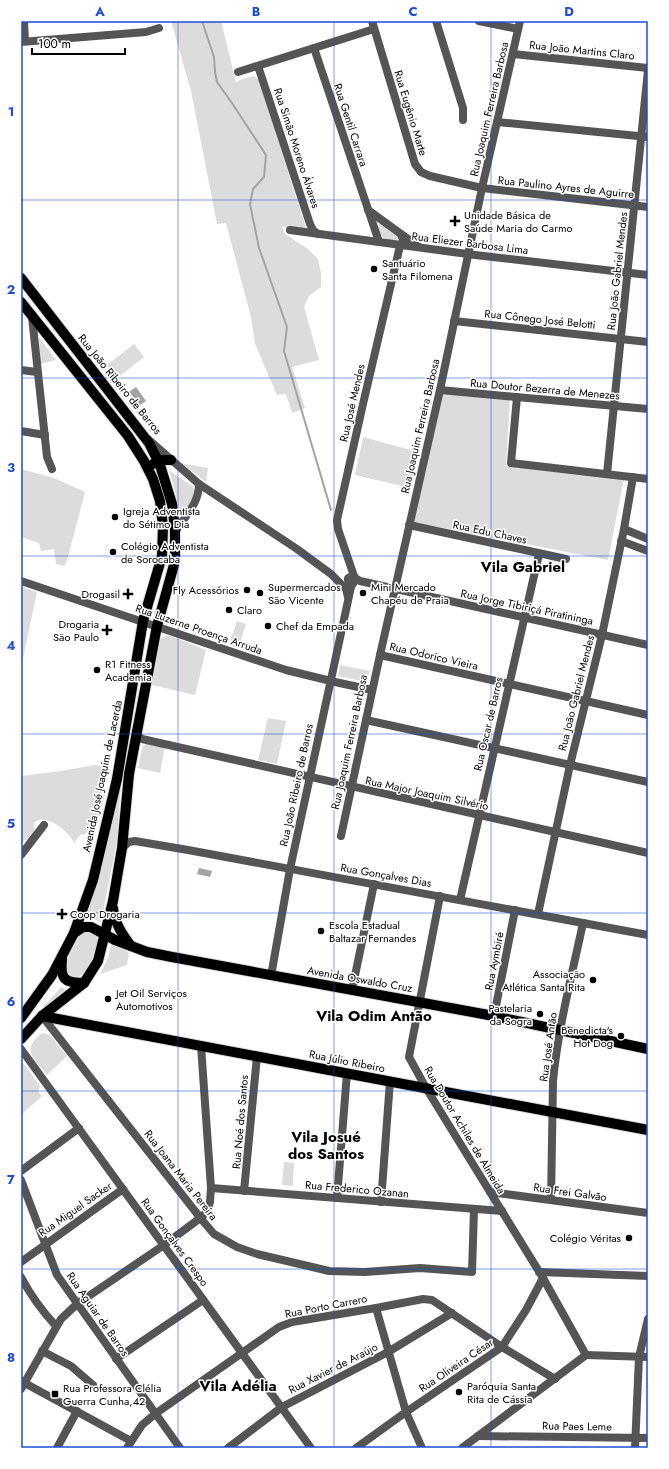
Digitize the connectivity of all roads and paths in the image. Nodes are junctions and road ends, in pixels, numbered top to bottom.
1 (24, 21) edge
2 (436, 21) edge
3 (479, 21) edge
4 (373, 25) edge
5 (519, 25) edge
6 (159, 28) dead end
7 (23, 41) edge
8 (314, 48) junction
9 (513, 54) junction
10 (258, 66) junction
11 (648, 69) edge
12 (238, 72) dead end
13 (463, 120) dead end
14 (497, 122) junction
15 (645, 137) edge
16 (482, 188) junction
17 (634, 205) junction
18 (648, 207) edge
19 (368, 210) junction
20 (290, 230) dead end
21 (318, 234) junction
22 (401, 234) junction
23 (369, 241) junction
24 (379, 242) junction
25 (401, 245) junction
26 (419, 248) junction
27 (468, 254) junction
28 (628, 272) junction
29 (648, 275) edge
30 (21, 278) edge
31 (25, 310) edge
32 (454, 321) junction
33 (621, 339) junction
34 (648, 342) edge
35 (21, 370) edge
36 (37, 372) junction
37 (440, 390) junction
38 (517, 397) junction
39 (614, 406) junction
40 (648, 409) edge
41 (21, 431) edge
42 (143, 434) junction
43 (45, 435) junction
44 (171, 460) junction
45 (158, 461) junction
46 (52, 469) dead end
47 (149, 470) junction
48 (607, 474) junction
49 (633, 477) junction
50 (648, 479) edge
51 (199, 484) junction
52 (209, 490) junction
53 (195, 503) junction
54 (409, 525) junction
55 (624, 530) junction
56 (175, 532) junction
57 (648, 539) edge
58 (621, 541) junction
59 (648, 551) edge
60 (539, 554) junction
61 (566, 559) dead end
62 (332, 574) junction
63 (353, 578) junction
64 (21, 581) edge
65 (394, 589) junction
66 (349, 600) junction
67 (524, 618) junction
68 (144, 621) junction
69 (157, 626) junction
70 (602, 635) junction
71 (648, 645) edge
72 (380, 655) junction
73 (330, 681) junction
74 (509, 684) junction
75 (372, 690) junction
76 (585, 701) junction
77 (648, 715) edge
78 (366, 720) junction
79 (136, 732) junction
80 (494, 748) junction
81 (570, 765) junction
82 (309, 777) junction
83 (648, 782) edge
84 (351, 787) junction
85 (479, 815) junction
86 (44, 825) dead end
87 (556, 832) junction
88 (341, 836) dead end
89 (122, 848) junction
90 (648, 853) edge
91 (21, 855) edge
92 (290, 869) junction
93 (374, 884) junction
94 (440, 896) junction
95 (460, 900) junction
96 (113, 901) junction
97 (515, 910) junction
98 (538, 914) junction
99 (583, 923) junction
100 (74, 934) junction
101 (105, 935) junction
102 (648, 935) edge
103 (131, 946) junction
104 (63, 953) junction
105 (271, 976) junction
106 (84, 983) junction
107 (352, 990) junction
108 (420, 1002) junction
109 (42, 1016) junction
110 (494, 1016) junction
111 (21, 1018) edge
112 (560, 1031) junction
113 (21, 1038) edge
114 (647, 1045) edge
115 (201, 1046) junction
116 (21, 1049) edge
117 (257, 1056) junction
118 (347, 1073) junction
119 (390, 1082) junction
120 (426, 1088) junction
121 (553, 1112) junction
122 (79, 1128) junction
123 (648, 1130) edge
124 (21, 1171) edge
125 (21, 1180) edge
126 (211, 1188) junction
127 (123, 1189) junction
128 (244, 1191) junction
129 (490, 1192) junction
130 (337, 1198) junction
131 (551, 1200) junction
132 (381, 1202) junction
133 (474, 1209) junction
134 (502, 1211) junction
135 (648, 1214) edge
136 (200, 1217) junction
137 (45, 1244) junction
138 (164, 1245) junction
139 (21, 1262) edge
140 (541, 1275) junction
141 (648, 1276) edge
142 (21, 1277) edge
143 (204, 1300) junction
144 (77, 1304) junction
145 (376, 1308) junction
146 (452, 1313) junction
147 (648, 1319) edge
148 (56, 1326) junction
149 (502, 1347) junction
150 (42, 1351) junction
151 (388, 1352) junction
152 (242, 1353) junction
153 (586, 1355) junction
154 (639, 1357) junction
155 (648, 1357) edge
156 (116, 1359) junction
157 (555, 1379) junction
158 (22, 1384) edge
159 (93, 1385) dead end
160 (282, 1407) junction
161 (77, 1412) junction
162 (406, 1412) junction
163 (155, 1414) junction
164 (494, 1424) junction
165 (478, 1436) junction
166 (506, 1436) junction
167 (636, 1438) junction
168 (648, 1438) edge
169 (129, 1445) edge
170 (56, 1448) edge
171 (180, 1448) edge
172 (228, 1448) edge
173 (311, 1448) edge
174 (356, 1448) edge
175 (422, 1448) edge
176 (462, 1448) edge
177 (635, 1448) edge

1 - 7 street
2 - 13 street
3 - 5 street
4 - 8 street
4 - 16 street, Rua Eugênio Marte
5 - 9 street, Rua Joaquim Ferreira Barbosa
6 - 7 street
8 - 10 street
8 - 19 street, Rua Gentil Carrara
9 - 11 street, Rua João Martins Claro
9 - 14 street, Rua Joaquim Ferreira Barbosa
10 - 12 street
10 - 21 street, Rua Simão Moreno Álvares
11 - 15 street, Rua João Gabriel Mendes
14 - 15 street
14 - 16 street, Rua Joaquim Ferreira Barbosa
15 - 17 street, Rua João Gabriel Mendes
16 - 17 street, Rua Paulino Ayres de Aguirre
16 - 27 street, Rua Joaquim Ferreira Barbosa
17 - 18 street, Rua Paulino Ayres de Aguirre
17 - 28 street, Rua João Gabriel Mendes
19 - 22 street
19 - 23 street, Rua Gentil Carrara
19 - 24 street, Rua Gentil Carrara
20 - 21 street, Rua Eliezer Barbosa Lima
21 - 23 street, Rua Eliezer Barbosa Lima
22 - 25 street, Rua José Mendes
22 - 26 street
23 - 24 street, Rua Eliezer Barbosa Lima
24 - 25 street, Rua Eliezer Barbosa Lima
25 - 26 street, Rua Eliezer Barbosa Lima
25 - 63 street, Rua José Mendes
26 - 27 street, Rua Eliezer Barbosa Lima
27 - 28 street, Rua Eliezer Barbosa Lima
27 - 32 street, Rua Joaquim Ferreira Barbosa
28 - 29 street, Rua Eliezer Barbosa Lima
28 - 33 street, Rua João Gabriel Mendes
30 - 42 main road, Rua João Ribeiro de Barros
31 - 36 street
31 - 47 main road, Avenida José Joaquim de Lacerda
32 - 33 street, Rua Cônego José Belotti
32 - 37 street, Rua Joaquim Ferreira Barbosa
33 - 34 street, Rua Cônego José Belotti
33 - 39 street, Rua João Gabriel Mendes
35 - 36 street
36 - 43 street
37 - 38 street, Rua Doutor Bezerra de Menezes
37 - 54 street, Rua Joaquim Ferreira Barbosa
38 - 39 street, Rua Doutor Bezerra de Menezes
38 - 48 street
39 - 40 street, Rua Doutor Bezerra de Menezes
39 - 48 street, Rua João Gabriel Mendes
41 - 43 street
42 - 44 street, Rua João Ribeiro de Barros
42 - 45 main road
43 - 46 street
44 - 45 main road
44 - 51 street, Rua João Ribeiro de Barros
45 - 47 main road
45 - 56 main road
47 - 68 main road, Avenida José Joaquim de Lacerda
48 - 49 street
49 - 50 street
49 - 55 street, Rua João Gabriel Mendes
51 - 52 street, Rua João Ribeiro de Barros
51 - 53 street
52 - 53 street
52 - 62 street, Rua João Ribeiro de Barros
53 - 56 street
54 - 60 street, Rua Edu Chaves
54 - 65 street, Rua Joaquim Ferreira Barbosa
55 - 57 street
55 - 58 street, Rua João Gabriel Mendes
56 - 69 main road
58 - 59 street
58 - 70 street, Rua João Gabriel Mendes
60 - 61 street, Rua Edu Chaves
60 - 67 street, Rua Oscar de Barros
62 - 63 street, Rua João Ribeiro de Barros
62 - 66 street, Rua João Ribeiro de Barros
63 - 65 street, Rua Jorge Tibiriçá Piratininga
63 - 66 street, Rua João Ribeiro de Barros
64 - 68 street, Rua Luzerne Proença Arruda
65 - 67 street, Rua Jorge Tibiriçá Piratininga
65 - 72 street, Rua Joaquim Ferreira Barbosa
66 - 73 street, Rua João Ribeiro de Barros
67 - 70 street, Rua Jorge Tibiriçá Piratininga
67 - 74 street, Rua Oscar de Barros
68 - 69 street, Rua Luzerne Proença Arruda
68 - 100 main road, Avenida José Joaquim de Lacerda
69 - 73 street, Rua Luzerne Proença Arruda
69 - 79 main road
70 - 71 street, Rua Jorge Tibiriçá Piratininga
70 - 76 street, Rua João Gabriel Mendes
72 - 74 street, Rua Odorico Vieira
72 - 75 street, Rua Joaquim Ferreira Barbosa
73 - 75 street, Rua Luzerne Proença Arruda
73 - 82 street, Rua João Ribeiro de Barros
74 - 76 street, Rua Odorico Vieira
74 - 80 street, Rua Oscar de Barros
75 - 78 street, Rua Joaquim Ferreira Barbosa
76 - 77 street, Rua Odorico Vieira
76 - 81 street, Rua João Gabriel Mendes
78 - 80 street
78 - 84 street, Rua Joaquim Ferreira Barbosa
79 - 82 street, Rua Major Joaquim Silvério
79 - 89 main road
80 - 81 street
80 - 85 street, Rua Oscar de Barros
81 - 83 street
81 - 87 street, Rua João Gabriel Mendes
82 - 84 street, Rua Major Joaquim Silvério
82 - 92 street, Rua João Ribeiro de Barros
84 - 85 street, Rua Major Joaquim Silvério
84 - 88 street, Rua Joaquim Ferreira Barbosa
85 - 87 street, Rua Major Joaquim Silvério
85 - 95 street, Rua Oscar de Barros
86 - 91 street
87 - 90 street, Rua Major Joaquim Silvério
87 - 98 street, Rua João Gabriel Mendes
89 - 92 street, Rua Gonçalves Dias
89 - 96 main road
92 - 93 street, Rua Gonçalves Dias
92 - 105 street, Rua João Ribeiro de Barros
93 - 94 street, Rua Gonçalves Dias
93 - 107 street
94 - 95 street, Rua Gonçalves Dias
94 - 108 street, Rua Doutor Achiles de Almeida
95 - 97 street, Rua Gonçalves Dias
96 - 101 main road
96 - 103 main road
97 - 98 street, Rua Gonçalves Dias
97 - 110 street, Rua Aymbiré
98 - 99 street, Rua Gonçalves Dias
99 - 102 street, Rua Gonçalves Dias
99 - 112 street, Rua José Antão
100 - 101 main road, Avenida Oswaldo Cruz
100 - 104 main road, Avenida José Joaquim de Lacerda
101 - 103 main road, Avenida Oswaldo Cruz
101 - 106 main road
103 - 105 main road, Avenida Oswaldo Cruz
104 - 106 main road
104 - 111 main road, Avenida José Joaquim de Lacerda
105 - 107 main road, Avenida Oswaldo Cruz
106 - 109 main road
107 - 108 main road, Avenida Oswaldo Cruz
108 - 110 main road, Avenida Oswaldo Cruz
108 - 120 street, Rua Doutor Achiles de Almeida
109 - 113 main road
109 - 115 main road, Rua Júlio Ribeiro
109 - 136 street, Rua Joana Maria Pereira
110 - 112 main road, Avenida Oswaldo Cruz
112 - 114 main road, Avenida Oswaldo Cruz
112 - 121 street, Rua José Antão
115 - 117 main road, Rua Júlio Ribeiro
115 - 126 street
116 - 122 street, Rua Gonçalves Crespo
117 - 118 main road, Rua Júlio Ribeiro
117 - 128 street, Rua Noé dos Santos
118 - 119 main road, Rua Júlio Ribeiro
118 - 130 street
119 - 120 main road, Rua Júlio Ribeiro
119 - 132 street
120 - 121 main road, Rua Júlio Ribeiro
120 - 129 street, Rua Doutor Achiles de Almeida
121 - 123 main road, Rua Júlio Ribeiro
121 - 131 street, Rua José Antão
122 - 124 street
122 - 127 street, Rua Gonçalves Crespo
125 - 137 street, Rua Aguiar de Barros
126 - 128 street, Rua Frederico Ozanan
126 - 136 street
127 - 137 street, Rua Miguel Sacker
127 - 138 street, Rua Gonçalves Crespo
128 - 130 street, Rua Frederico Ozanan
129 - 131 street, Rua Frei Galvão
129 - 134 street, Rua Doutor Achiles de Almeida
130 - 132 street, Rua Frederico Ozanan
131 - 135 street, Rua Frei Galvão
132 - 133 street, Rua Frederico Ozanan
133 - 134 street, Rua Frederico Ozanan
133 - 136 street, Rua Joana Maria Pereira
134 - 140 street, Rua Doutor Achiles de Almeida
136 - 138 street
137 - 139 street, Rua Miguel Sacker
137 - 144 street, Rua Aguiar de Barros
138 - 143 street, Rua Gonçalves Crespo
138 - 144 street
140 - 141 street
140 - 149 street, Rua Oliveira César
140 - 153 street, Rua Doutor Achiles de Almeida
142 - 148 street
143 - 152 street, Rua Gonçalves Crespo
143 - 156 street
144 - 148 street
144 - 156 street, Rua Aguiar de Barros
145 - 146 street, Rua Porto Carrero
145 - 151 street
145 - 152 street, Rua Porto Carrero
146 - 149 street
146 - 151 street, Rua Xavier de Araújo
147 - 154 street
148 - 150 street
149 - 157 street
149 - 162 street, Rua Oliveira César
150 - 158 street
150 - 159 street
151 - 160 street, Rua Xavier de Araújo
151 - 162 street
152 - 160 street, Rua Gonçalves Crespo
152 - 163 street, Rua Porto Carrero
153 - 154 street
153 - 157 street
154 - 155 street
154 - 167 street
156 - 163 street, Rua Aguiar de Barros
157 - 164 street
158 - 161 street
160 - 172 street, Rua Xavier de Araújo
160 - 173 street, Rua Gonçalves Crespo
161 - 169 street
161 - 170 street
162 - 174 street, Rua Oliveira César
162 - 175 street
163 - 169 street, Rua Porto Carrero
163 - 171 street, Rua Aguiar de Barros
164 - 165 street
164 - 166 street
165 - 166 street, Rua Paes Leme
165 - 176 street
166 - 167 street, Rua Paes Leme
167 - 168 street, Rua Paes Leme
167 - 177 street

